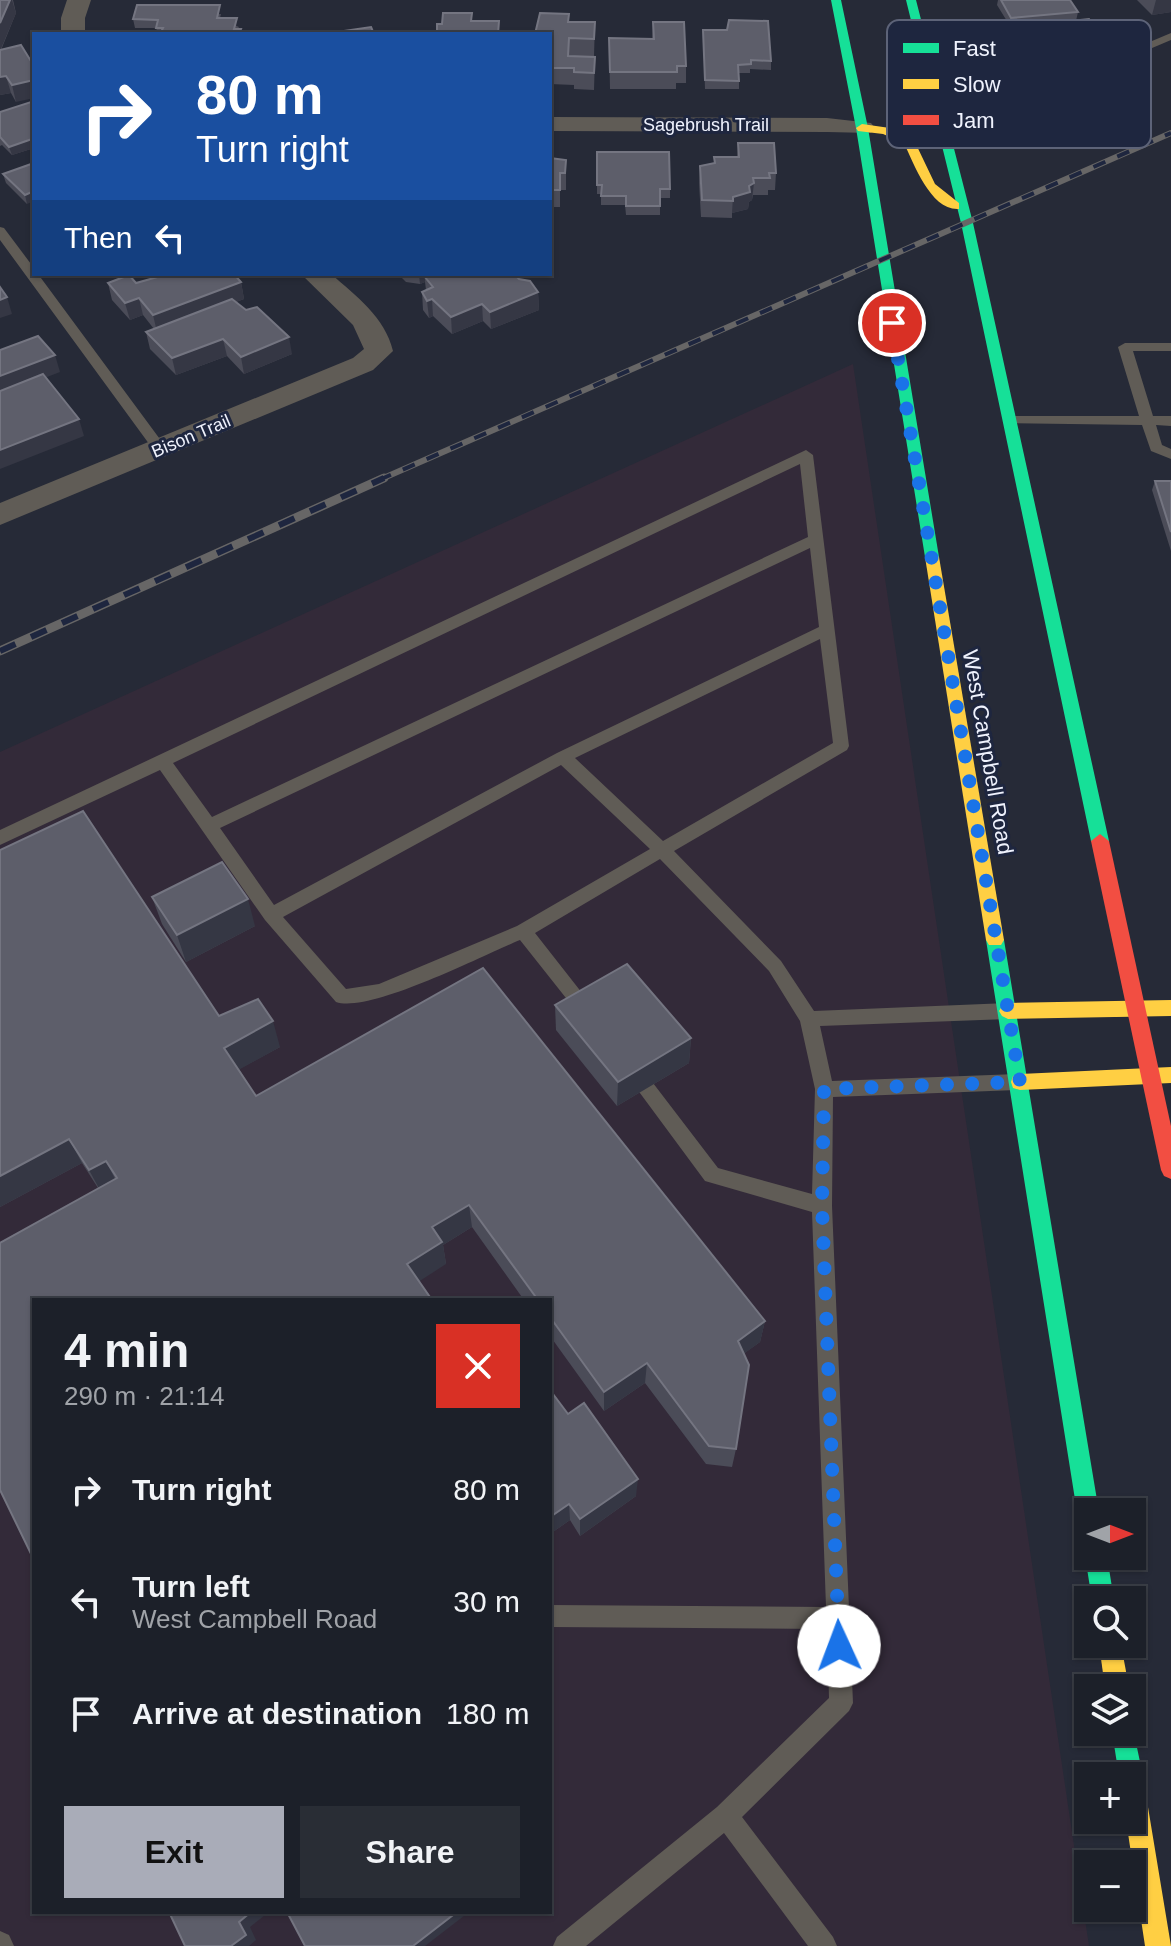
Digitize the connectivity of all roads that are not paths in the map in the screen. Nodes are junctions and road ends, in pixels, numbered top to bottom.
1 (79, 0) edge
2 (836, 0) edge
3 (911, 0) edge
4 (916, 20) edge
5 (73, 32) edge
6 (1171, 36) edge
7 (1151, 44) edge
8 (552, 124) edge
9 (862, 128) junction
10 (887, 131) edge
11 (912, 148) edge
12 (947, 148) edge
13 (964, 210) junction
14 (0, 231) edge
15 (32, 275) edge
16 (33, 276) edge
17 (317, 276) edge
18 (1171, 347) edge
19 (1010, 420) junction
20 (1148, 421) junction
21 (1171, 421) edge
22 (160, 449) junction
23 (1171, 454) edge
24 (0, 515) edge
25 (817, 539) junction
26 (828, 629) junction
27 (563, 757) junction
28 (163, 761) junction
29 (209, 826) junction
30 (0, 838) edge
31 (664, 852) junction
32 (271, 915) junction
33 (523, 931) junction
34 (1136, 1008) junction
35 (1171, 1008) edge
36 (1008, 1011) junction
37 (587, 1012) edge
38 (809, 1019) junction
39 (1171, 1075) edge
40 (1150, 1076) junction
41 (1020, 1082) junction
42 (646, 1089) edge
43 (824, 1089) junction
44 (1171, 1170) edge
45 (822, 1206) junction
46 (1086, 1498) edge
47 (552, 1616) edge
48 (838, 1618) junction
49 (726, 1816) junction
50 (1140, 1834) edge
51 (566, 1946) edge
52 (824, 1946) edge
53 (1158, 1946) edge

1 - 5 street
2 - 9 main road, West Campbell Road
3 - 4 main road
6 - 7 lane
8 - 9 street, Sagebrush Trail
9 - 10 main road
9 - 36 main road, West Campbell Road
11 - 13 main road
12 - 13 main road
13 - 19 main road
14 - 15 lane
16 - 22 lane
17 - 22 street, Bison Trail
18 - 20 lane
19 - 20 lane
19 - 34 main road
20 - 21 lane
20 - 23 lane
22 - 24 street, Bison Trail
25 - 26 lane
25 - 28 lane
25 - 29 lane
26 - 27 lane
26 - 31 lane
27 - 31 lane
27 - 32 lane
28 - 29 lane
28 - 30 lane
29 - 32 lane
31 - 33 lane
31 - 38 lane
32 - 33 lane
33 - 37 lane
34 - 35 main road
34 - 36 main road
34 - 40 main road
36 - 38 lane
36 - 41 main road, West Campbell Road
38 - 43 lane
39 - 40 main road
40 - 41 main road
40 - 44 main road
41 - 43 lane
41 - 46 main road, West Campbell Road
42 - 45 lane
43 - 45 lane
45 - 48 lane
47 - 48 lane
48 - 49 lane
49 - 51 lane
49 - 52 lane
50 - 53 main road

